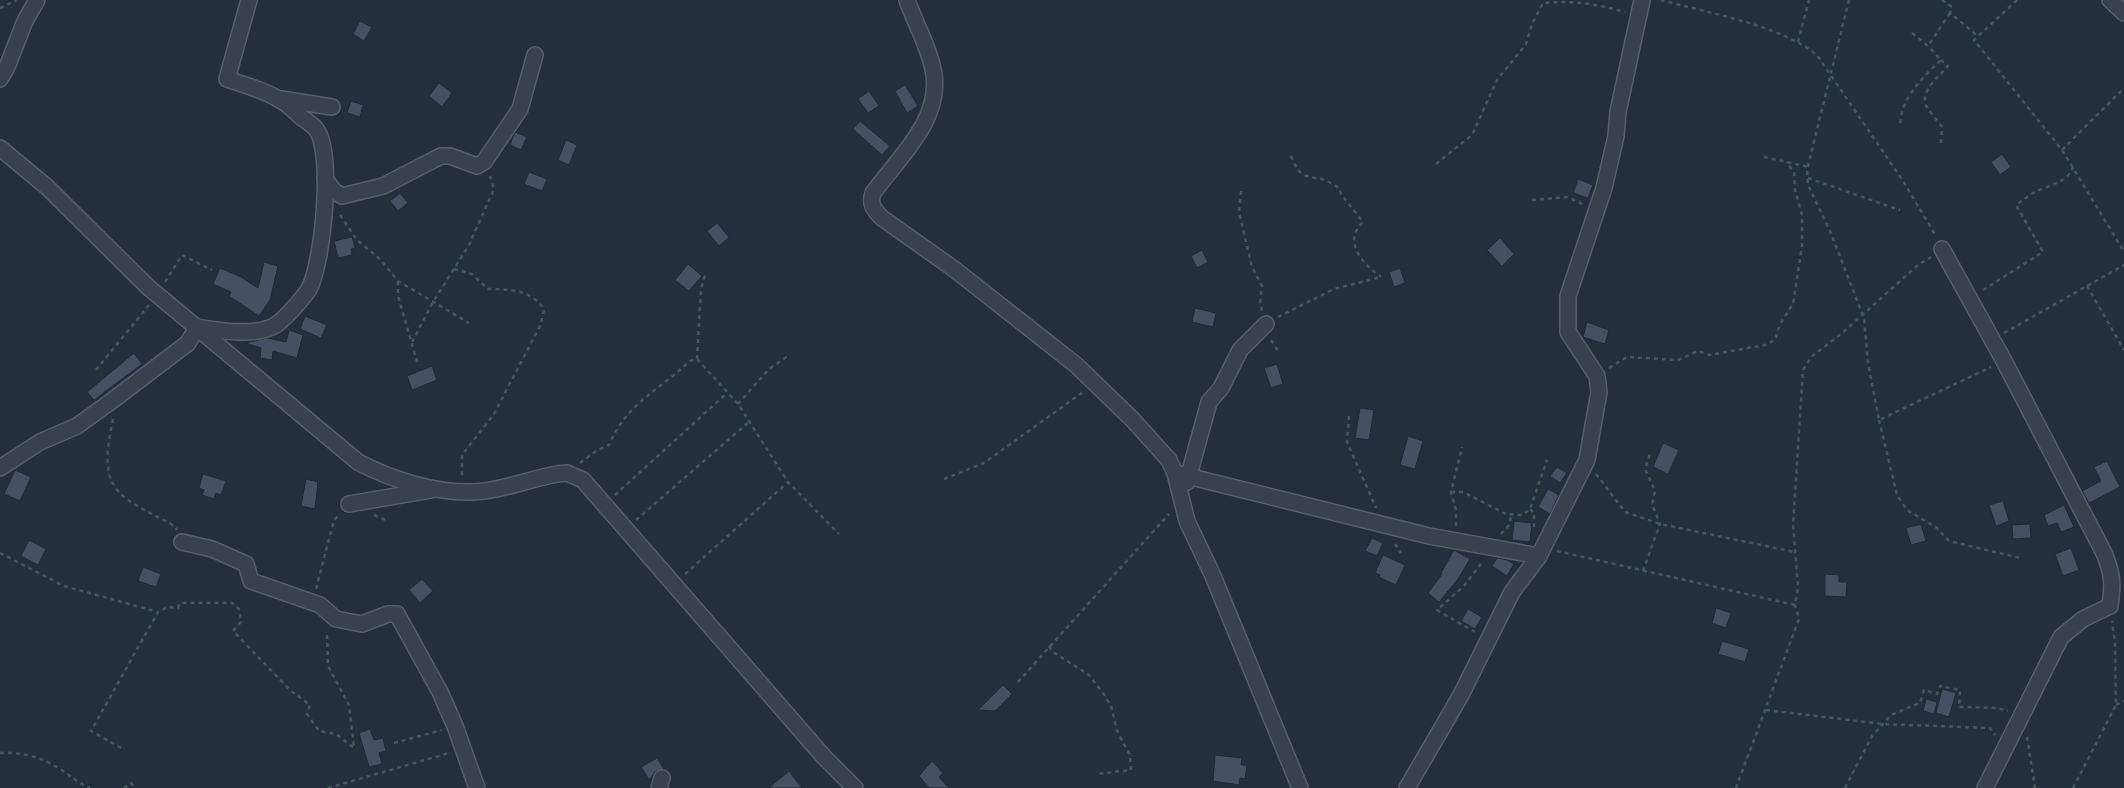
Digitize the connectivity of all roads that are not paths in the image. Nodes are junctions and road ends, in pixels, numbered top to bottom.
1 (37, 0) edge
2 (249, 0) edge
3 (907, 0) edge
4 (1642, 0) edge
5 (2110, 0) edge
6 (2124, 13) edge
7 (535, 55) dead end
8 (0, 79) edge
9 (280, 99) junction
10 (332, 107) dead end
11 (0, 148) edge
12 (325, 179) junction
13 (1942, 249) road end
14 (1266, 324) road end
15 (197, 327) junction
16 (0, 468) edge
17 (1175, 473) junction
18 (1191, 475) junction
19 (439, 488) junction
20 (1182, 500) junction
21 (348, 504) road end
22 (182, 542) road end
23 (1541, 552) junction
24 (2113, 581) junction
25 (2124, 593) edge
26 (2117, 605) edge
27 (477, 788) edge
28 (855, 788) edge
29 (1300, 788) edge
30 (1406, 788) edge
31 (1985, 788) edge

1 - 8 street
2 - 9 street
3 - 17 street
4 - 23 street
5 - 6 street
7 - 12 street
9 - 10 street
9 - 12 street
11 - 15 street
12 - 15 street
13 - 24 street
14 - 18 street
15 - 16 street
15 - 19 street
17 - 18 street
17 - 20 street
18 - 20 street
18 - 23 street
19 - 21 street
19 - 28 street
20 - 29 street
22 - 27 street
23 - 30 street
24 - 25 street
24 - 26 street
26 - 31 street

